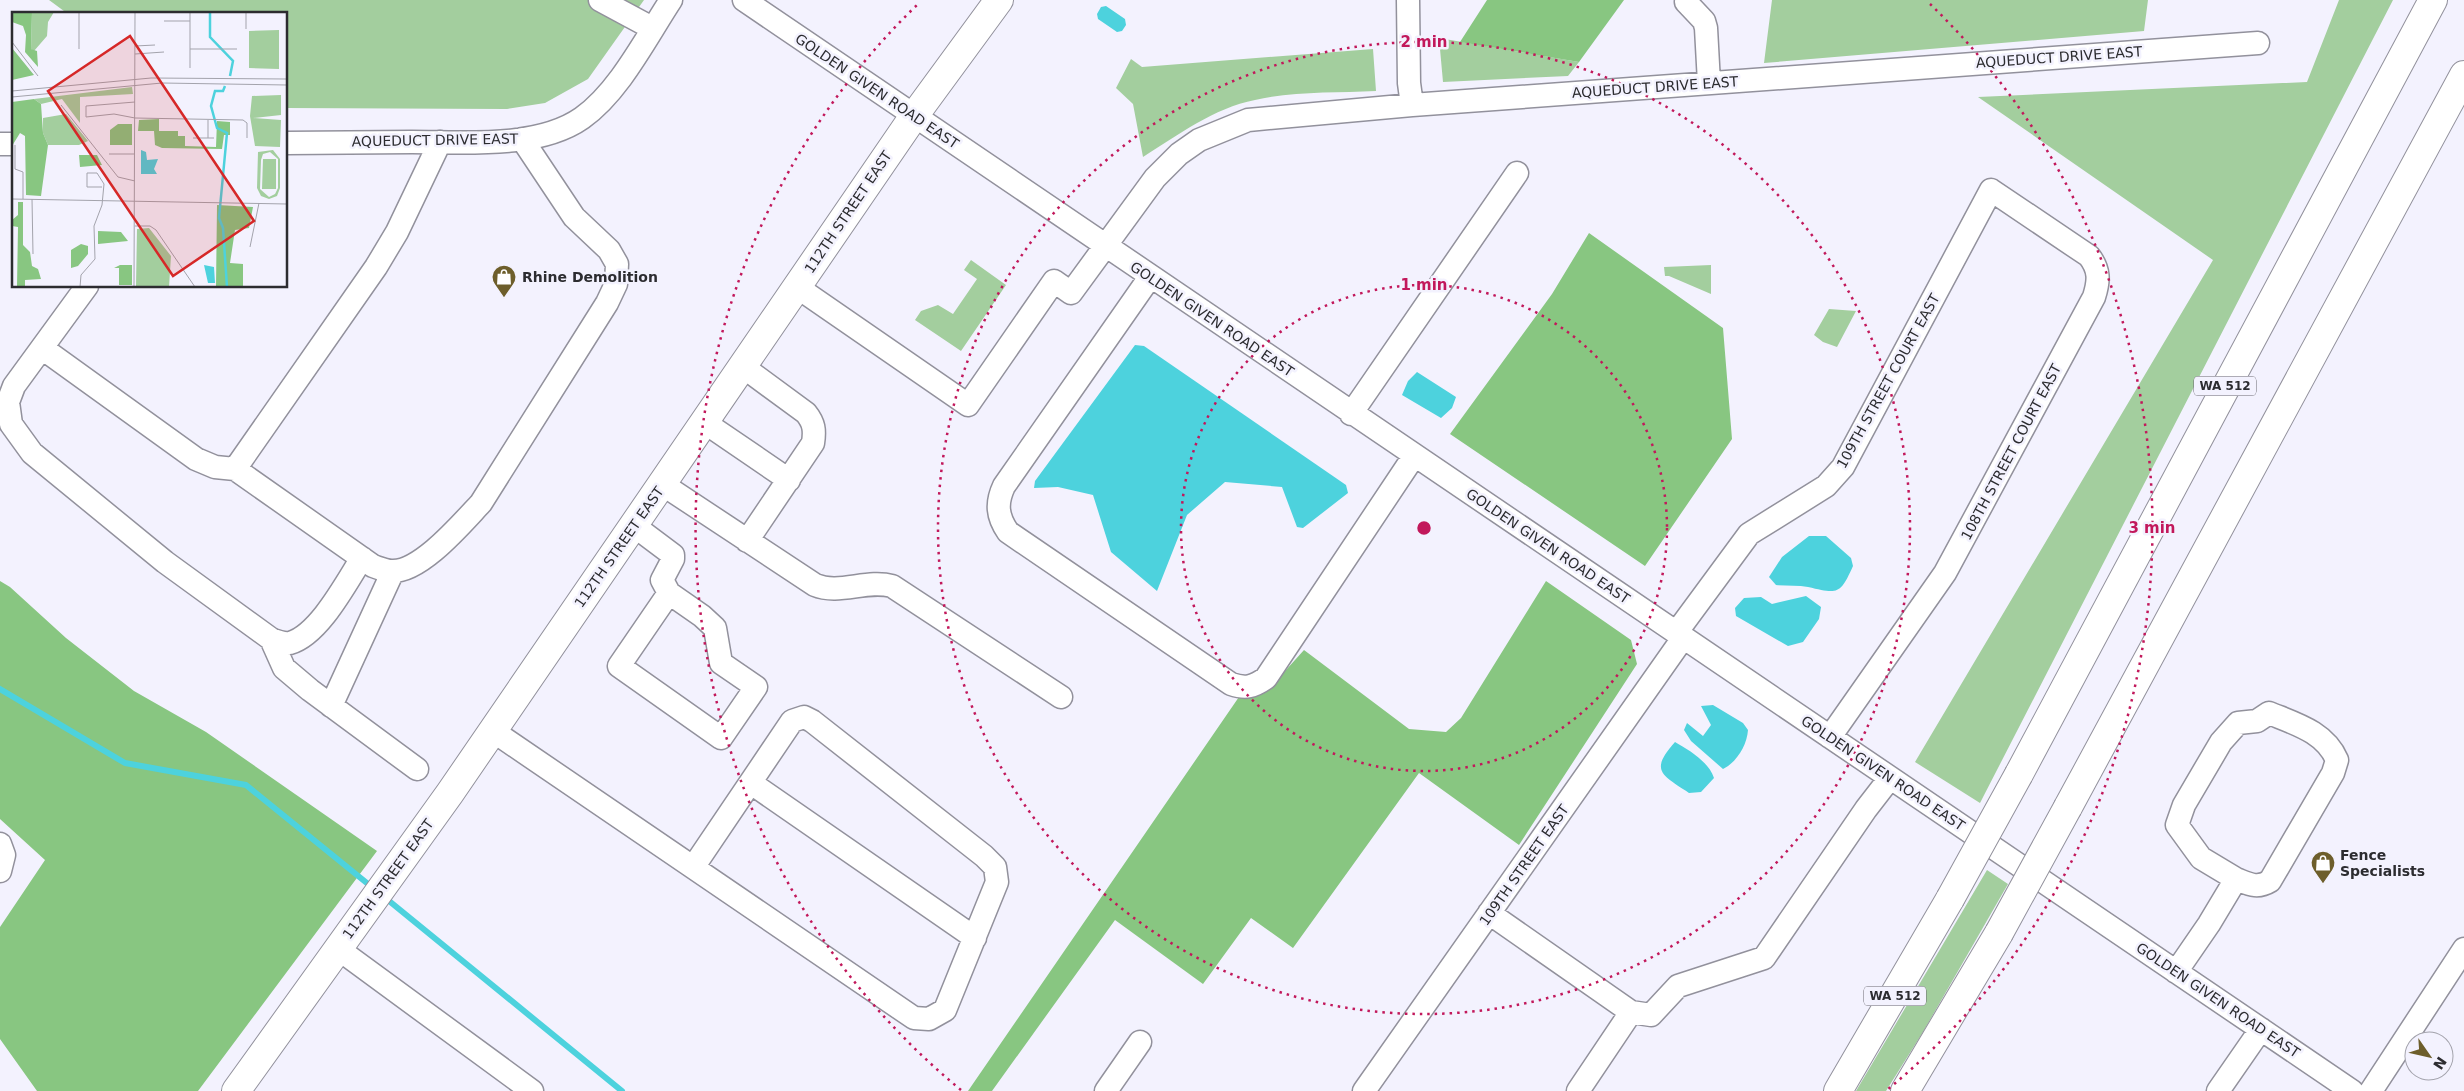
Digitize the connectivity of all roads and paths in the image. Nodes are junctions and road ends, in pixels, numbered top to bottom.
1 (600, 0) edge
2 (671, 0) edge
3 (744, 0) edge
4 (999, 0) edge
5 (1408, 0) edge
6 (2432, 0) edge
7 (1686, 2) dead end
8 (652, 28) junction
9 (2258, 43) dead end
10 (2464, 75) edge
11 (1709, 83) junction
12 (1410, 94) junction
13 (914, 116) junction
14 (522, 139) junction
15 (440, 142) junction
16 (288, 143) edge
17 (1517, 173) dead end
18 (1991, 190) joint
19 (1104, 246) junction
20 (1150, 277) junction
21 (797, 287) junction
22 (85, 288) edge
23 (42, 348) junction
24 (742, 366) junction
25 (1351, 414) junction
26 (704, 422) junction
27 (1414, 456) junction
28 (235, 469) junction
29 (789, 480) junction
30 (662, 484) junction
31 (633, 525) junction
32 (747, 541) junction
33 (362, 558) junction
34 (393, 571) junction
35 (669, 593) junction
36 (1680, 636) junction
37 (271, 639) junction
38 (1061, 697) dead end
39 (331, 706) junction
40 (493, 730) junction
41 (1830, 737) junction
42 (418, 769) dead end
43 (1890, 778) junction
44 (750, 783) junction
45 (0, 844) edge
46 (694, 866) junction
47 (0, 871) edge
48 (2236, 879) junction
49 (1490, 913) junction
50 (975, 938) junction
51 (337, 948) junction
52 (2464, 949) edge
53 (2176, 972) junction
54 (1631, 1012) junction
55 (2261, 1029) junction
56 (1140, 1042) dead end
57 (2343, 1088) edge
58 (236, 1091) edge
59 (532, 1091) edge
60 (1106, 1091) edge
61 (1364, 1091) edge
62 (1578, 1091) edge
63 (1838, 1091) edge
64 (1906, 1091) edge
65 (2218, 1091) edge
66 (2371, 1091) edge

1 - 8 street
2 - 8 street, AQUEDUCT DRIVE EAST
3 - 13 street, GOLDEN GIVEN ROAD EAST
4 - 13 main road, 112TH STREET EAST
5 - 12 street
6 - 63 main road, WA 512, bridge
7 - 11 street
8 - 14 street, AQUEDUCT DRIVE EAST
9 - 11 street, AQUEDUCT DRIVE EAST
10 - 64 main road, bridge
11 - 12 street, AQUEDUCT DRIVE EAST
12 - 19 street, AQUEDUCT DRIVE EAST
13 - 19 street, GOLDEN GIVEN ROAD EAST
13 - 21 main road, 112TH STREET EAST
14 - 15 street, AQUEDUCT DRIVE EAST
14 - 34 street
15 - 16 street, AQUEDUCT DRIVE EAST
15 - 28 street
17 - 25 street
18 - 36 street, 109TH STREET COURT EAST
18 - 41 street, 108TH STREET COURT EAST
19 - 20 street, GOLDEN GIVEN ROAD EAST
19 - 21 street, AQUEDUCT DRIVE EAST
20 - 25 street, GOLDEN GIVEN ROAD EAST
20 - 27 street
21 - 24 main road, 112TH STREET EAST
22 - 23 street
23 - 28 street
23 - 37 street
24 - 26 main road, 112TH STREET EAST
24 - 29 street
25 - 27 street, GOLDEN GIVEN ROAD EAST
26 - 29 street
26 - 30 main road, 112TH STREET EAST
27 - 36 street, GOLDEN GIVEN ROAD EAST
28 - 33 street
29 - 32 street
30 - 31 main road, 112TH STREET EAST
30 - 32 street
31 - 35 street
31 - 40 main road, 112TH STREET EAST
32 - 38 street
33 - 34 street
33 - 37 street
34 - 39 street
35 - 35 street
36 - 41 street, GOLDEN GIVEN ROAD EAST
36 - 49 street, 109TH STREET EAST
37 - 39 street
39 - 42 street
40 - 46 street
40 - 51 main road, 112TH STREET EAST
41 - 43 street, GOLDEN GIVEN ROAD EAST
43 - 53 street, GOLDEN GIVEN ROAD EAST
43 - 54 street
44 - 46 street
44 - 50 street
44 - 50 street
45 - 47 street
46 - 50 street
48 - 48 street
48 - 53 street
49 - 54 street
49 - 61 street, 109TH STREET EAST
51 - 58 main road, 112TH STREET EAST
51 - 59 street
52 - 66 street
53 - 55 street, GOLDEN GIVEN ROAD EAST
54 - 62 street
55 - 57 street, GOLDEN GIVEN ROAD EAST
55 - 65 street
56 - 60 street

